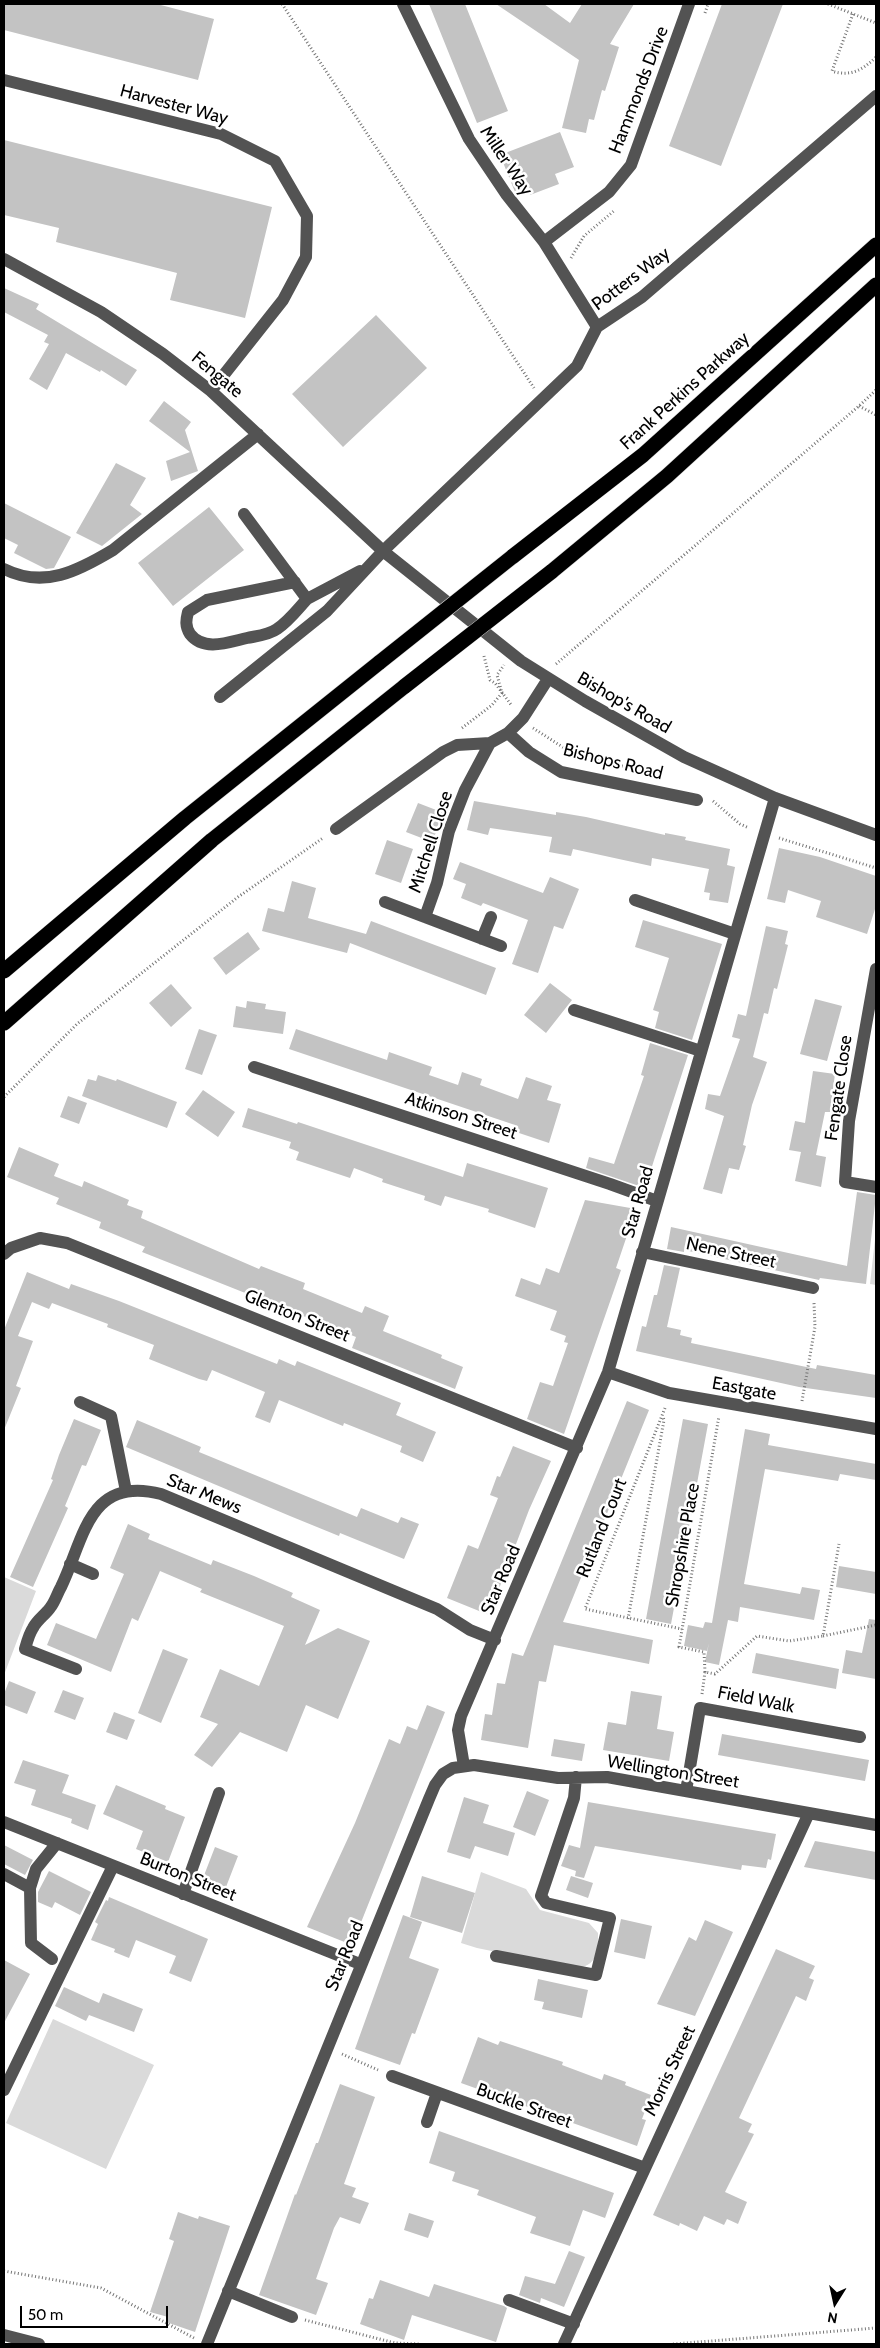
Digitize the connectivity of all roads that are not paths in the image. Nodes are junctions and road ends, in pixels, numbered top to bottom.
1 (403, 4) edge
2 (690, 4) edge
3 (4, 80) edge
4 (876, 96) edge
5 (544, 242) junction
6 (876, 245) edge
7 (4, 259) edge
8 (876, 285) edge
9 (597, 327) junction
10 (211, 390) junction
11 (258, 434) junction
12 (244, 514) dead end
13 (383, 551) junction
14 (368, 566) junction
15 (4, 569) edge
16 (295, 582) junction
17 (306, 599) junction
18 (548, 679) junction
19 (220, 697) dead end
20 (508, 733) junction
21 (490, 742) junction
22 (775, 798) junction
23 (697, 800) dead end
24 (336, 829) road end
25 (876, 835) edge
26 (635, 900) dead end
27 (385, 902) dead end
28 (491, 916) dead end
29 (425, 917) junction
30 (735, 934) junction
31 (482, 939) junction
32 (501, 946) dead end
33 (876, 969) edge
34 (4, 971) edge
35 (574, 1010) dead end
36 (4, 1023) edge
37 (701, 1051) junction
38 (254, 1067) dead end
39 (876, 1187) edge
40 (657, 1201) junction
41 (642, 1252) junction
42 (4, 1254) edge
43 (813, 1288) road end
44 (608, 1372) junction
45 (80, 1402) dead end
46 (876, 1429) edge
47 (577, 1448) junction
48 (126, 1491) junction
49 (70, 1564) junction
50 (93, 1574) dead end
51 (495, 1640) junction
52 (76, 1669) dead end
53 (860, 1738) dead end
54 (464, 1766) junction
55 (576, 1777) junction
56 (686, 1791) junction
57 (219, 1793) dead end
58 (809, 1813) junction
59 (4, 1822) edge
60 (876, 1824) edge
61 (57, 1843) junction
62 (113, 1866) junction
63 (4, 1874) edge
64 (30, 1888) junction
65 (183, 1894) junction
66 (496, 1956) dead end
67 (52, 1959) dead end
68 (360, 1964) junction
69 (392, 2076) road end
70 (4, 2090) edge
71 (437, 2093) junction
72 (427, 2122) dead end
73 (645, 2168) junction
74 (228, 2291) junction
75 (509, 2300) dead end
76 (292, 2317) road end
77 (574, 2324) junction
78 (4, 2335) edge
79 (202, 2342) edge
80 (40, 2344) edge
81 (564, 2344) edge

1 - 5 street, Miller Way
2 - 5 street, Hammonds Drive
3 - 10 street, Harvester Way
4 - 9 street, Potters Way
5 - 9 street, Miller Way
6 - 34 highway, Frank Perkins Parkway, bridge
7 - 10 street, Fengate
8 - 36 highway, bridge
9 - 13 street, Potters Way
10 - 11 street, Fengate
11 - 13 street, Fengate
11 - 15 street
12 - 16 street
13 - 14 street, Potters Way
13 - 18 street, Bishop's Road
14 - 17 street
14 - 19 street
16 - 17 street
16 - 17 street
18 - 20 street
18 - 22 street, Bishop's Road
20 - 21 street
20 - 23 street, Bishops Road
21 - 24 street
21 - 29 street, Mitchell Close
22 - 25 street, Bishop's Road
22 - 30 street, Star Road
26 - 30 street
27 - 29 street, Mitchell Close
28 - 31 street
29 - 31 street, Mitchell Close
30 - 37 street, Star Road
31 - 32 street, Mitchell Close
33 - 39 street, Fengate Close
35 - 37 street
37 - 40 street, Star Road
38 - 40 street, Atkinson Street
40 - 41 street, Star Road
41 - 43 street, Nene Street
41 - 44 street, Star Road
42 - 47 street, Glenton Street
44 - 46 street, Eastgate
44 - 47 street, Star Road
45 - 48 street
47 - 51 street, Star Road
48 - 49 street
48 - 51 street, Star Mews
49 - 50 street
49 - 52 street
51 - 54 street, Star Road
53 - 56 street, Field Walk
54 - 55 street, Wellington Street
54 - 68 street, Star Road
55 - 56 street, Wellington Street
55 - 66 street
56 - 58 street, Wellington Street
57 - 65 street
58 - 60 street, Wellington Street
58 - 73 street, Morris Street
59 - 61 street, Burton Street
61 - 62 street, Burton Street
61 - 64 street
62 - 65 street, Burton Street
62 - 70 street
63 - 64 street
64 - 67 street
65 - 68 street, Burton Street
68 - 74 street, Star Road
69 - 71 street, Buckle Street
71 - 72 street
71 - 73 street, Buckle Street
73 - 77 street, Morris Street
74 - 76 street
74 - 79 street, Star Road
75 - 77 street
77 - 81 street, Morris Street
78 - 80 street

